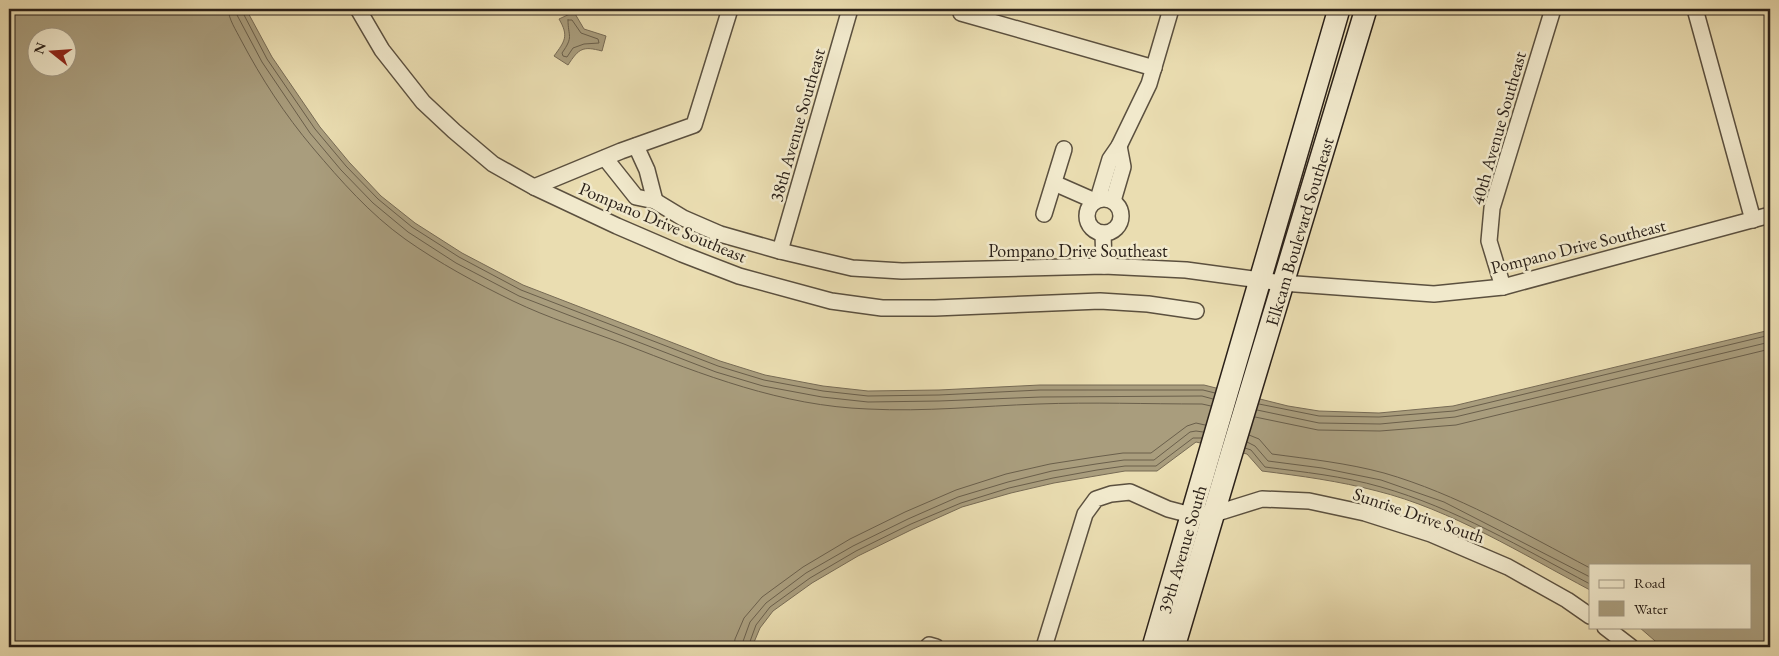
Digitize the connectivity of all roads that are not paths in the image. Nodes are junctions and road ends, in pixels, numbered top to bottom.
1 (358, 9) edge
2 (730, 9) edge
3 (850, 9) edge
4 (1171, 9) edge
5 (1339, 9) edge
6 (1366, 9) edge
7 (1553, 9) edge
8 (1695, 9) edge
9 (961, 13) dead end
10 (1154, 68) junction
11 (1315, 92) junction
12 (1339, 98) junction
13 (636, 146) junction
14 (1064, 149) dead end
15 (605, 158) junction
16 (1054, 183) junction
17 (534, 187) junction
18 (655, 201) junction
19 (1102, 201) junction
20 (1044, 214) dead end
21 (1770, 215) edge
22 (1753, 220) junction
23 (1103, 233) junction
24 (780, 251) junction
25 (1104, 266) junction
26 (1261, 281) junction
27 (1282, 283) junction
28 (1503, 287) junction
29 (1196, 311) dead end
30 (1239, 393) junction
31 (1221, 452) junction
32 (1214, 514) junction
33 (1191, 515) junction
34 (1589, 615) edge
35 (1606, 628) edge
36 (1044, 647) edge
37 (1153, 647) edge
38 (1174, 647) edge
39 (1631, 647) edge

1 - 17 street, Pompano Drive Southeast
2 - 13 street, Pompano Drive Southeast
3 - 24 street, 38th Avenue Southeast
4 - 10 street
5 - 11 street, Elkcam Boulevard Southeast
6 - 12 street, Elkcam Boulevard Southeast
7 - 28 street, 40th Avenue Southeast
8 - 22 street
9 - 10 street
10 - 19 street
11 - 12 street
11 - 26 street, Elkcam Boulevard Southeast
12 - 27 street, Elkcam Boulevard Southeast
13 - 15 street, Pompano Drive Southeast
13 - 18 street, Pompano Drive Southeast
14 - 16 street
15 - 17 street, Pompano Drive Southeast
15 - 18 street
16 - 19 street
16 - 20 street
17 - 29 street, Pompano Drive Southeast
18 - 24 street, Pompano Drive Southeast
19 - 23 street
19 - 23 street
21 - 22 street, Pompano Drive Southeast
22 - 28 street, Pompano Drive Southeast
23 - 25 street
24 - 25 street, Pompano Drive Southeast
25 - 26 street, Pompano Drive Southeast
26 - 27 street, Pompano Drive Southeast
26 - 30 street, Elkcam Boulevard Southeast
27 - 28 street, Pompano Drive Southeast
27 - 30 street, Elkcam Boulevard Southeast
30 - 31 street, Elkcam Boulevard Southeast
31 - 32 street, 39th Avenue South
31 - 33 street, 39th Avenue South
32 - 33 street, Sunrise Drive South
32 - 34 street, Sunrise Drive South
32 - 38 street, 39th Avenue South
33 - 36 street, Sunrise Drive South
33 - 37 street, 39th Avenue South
35 - 39 street

